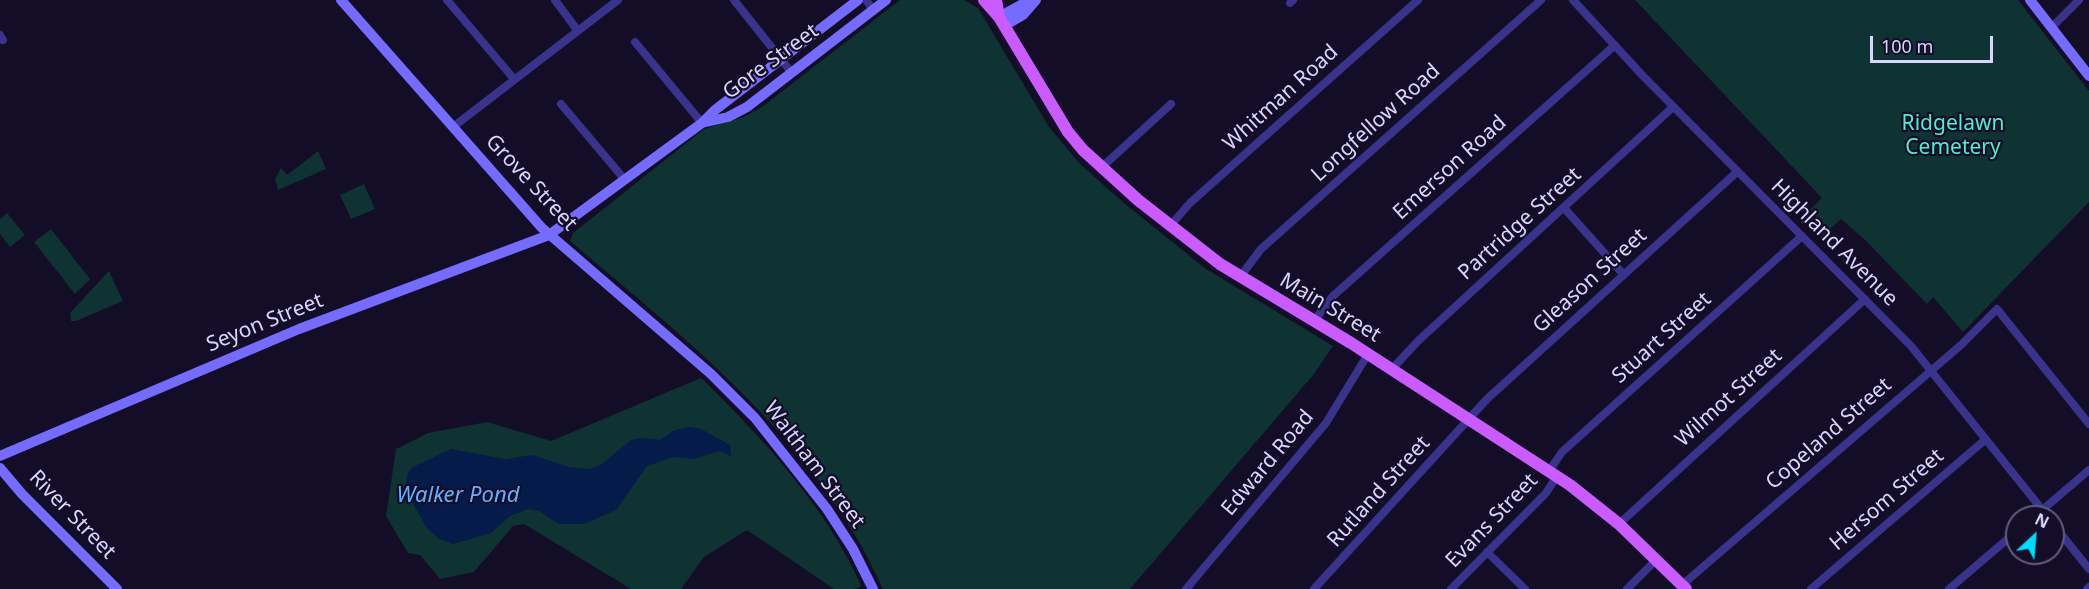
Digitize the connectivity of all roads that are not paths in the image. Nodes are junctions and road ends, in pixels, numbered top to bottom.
1 (342, 0) edge
2 (447, 0) edge
3 (555, 0) edge
4 (618, 0) edge
5 (734, 0) edge
6 (858, 0) edge
7 (866, 0) edge
8 (886, 0) edge
9 (984, 0) edge
10 (996, 0) edge
11 (1030, 0) edge
12 (1036, 0) edge
13 (1418, 0) edge
14 (1541, 0) edge
15 (1573, 0) edge
16 (2030, 0) edge
17 (2079, 0) edge
18 (873, 10) junction
19 (1002, 21) junction
20 (2051, 28) junction
21 (578, 31) junction
22 (635, 42) dead end
23 (1614, 45) junction
24 (781, 59) junction
25 (792, 73) junction
26 (2089, 76) edge
27 (514, 79) junction
28 (561, 104) dead end
29 (1172, 104) dead end
30 (1673, 107) junction
31 (702, 123) junction
32 (453, 127) junction
33 (1102, 167) junction
34 (1737, 172) junction
35 (626, 180) junction
36 (1564, 209) junction
37 (1170, 226) junction
38 (549, 235) junction
39 (1802, 236) junction
40 (1624, 275) junction
41 (1240, 277) junction
42 (1865, 299) junction
43 (1314, 321) junction
44 (1368, 354) junction
45 (1392, 369) junction
46 (1931, 370) junction
47 (711, 374) joint
48 (1470, 419) junction
49 (2089, 424) edge
50 (1986, 439) junction
51 (0, 456) edge
52 (0, 468) edge
53 (2089, 470) edge
54 (1553, 473) junction
55 (2038, 505) edge
56 (2048, 505) edge
57 (1619, 524) junction
58 (2065, 539) edge
59 (2005, 541) edge
60 (1487, 552) junction
61 (1656, 560) junction
62 (2089, 569) edge
63 (1684, 587) edge
64 (117, 589) edge
65 (873, 589) edge
66 (1186, 589) edge
67 (1314, 589) edge
68 (1451, 589) edge
69 (1525, 589) edge
70 (1628, 589) edge
71 (1811, 589) edge
72 (1949, 589) edge

1 - 32 street, Grove Street
2 - 27 street
3 - 21 street
4 - 21 street
5 - 24 street
6 - 24 street, Gore Street
7 - 18 street
8 - 18 street, Gore Street
9 - 19 main road, Main Street
10 - 19 main road, Main Street
11 - 19 street
12 - 19 street
13 - 37 street, Whitman Road
14 - 41 street, Longfellow Road
15 - 23 street, Highland Avenue
16 - 20 street
17 - 20 street
18 - 25 street, Gore Street
19 - 33 main road, Main Street
20 - 26 street
21 - 27 street
22 - 31 street
23 - 30 street, Highland Avenue
23 - 43 street, Emerson Road
24 - 25 street
24 - 31 street, Gore Street
25 - 31 street, Gore Street
27 - 32 street
28 - 35 street
29 - 33 street
30 - 34 street, Highland Avenue
30 - 36 street, Partridge Street
31 - 35 street, Gore Street
32 - 38 street, Grove Street
33 - 37 main road, Main Street
34 - 39 street, Highland Avenue
34 - 40 street, Gleason Street
35 - 38 street, Gore Street
36 - 40 street
36 - 45 street, Partridge Street
37 - 41 main road, Main Street
38 - 47 street, Grove Street
38 - 51 street, Seyon Street
39 - 42 street, Highland Avenue
39 - 54 street, Stuart Street
40 - 48 street, Gleason Street
41 - 43 main road, Main Street
42 - 46 street, Highland Avenue
42 - 57 street, Wilmot Street
43 - 44 main road, Main Street
44 - 45 main road, Main Street
44 - 66 street, Edward Road
45 - 48 main road, Main Street
46 - 49 street, Copeland Street
46 - 50 street, Highland Avenue
46 - 63 street, Copeland Street
47 - 65 street, Waltham Street
48 - 54 main road, Main Street
48 - 67 street, Rutland Street
50 - 55 street, Highland Avenue
50 - 71 street, Hersom Street
52 - 64 street, River Street
53 - 56 street
54 - 57 main road, Main Street
54 - 60 street, Evans Street
57 - 61 main road, Main Street
58 - 62 street
59 - 72 street
60 - 68 street, Evans Street
60 - 69 street
61 - 63 main road, Main Street
61 - 70 street

